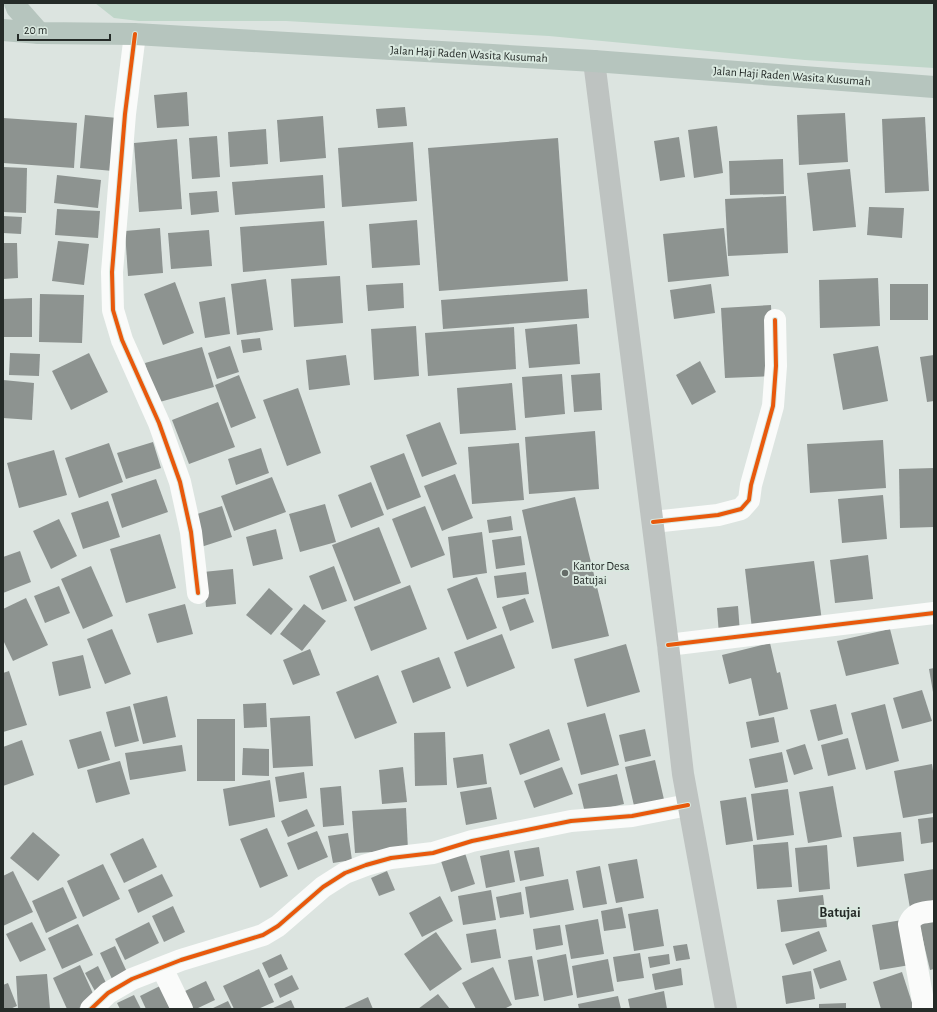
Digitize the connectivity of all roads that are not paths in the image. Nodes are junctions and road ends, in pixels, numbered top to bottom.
1 (15, 3) edge
2 (3, 30) edge
3 (39, 33) junction
4 (135, 34) junction
5 (594, 61) junction
6 (934, 87) edge
7 (775, 320) dead end
8 (653, 522) junction
9 (198, 593) dead end
10 (934, 613) edge
11 (668, 645) junction
12 (688, 805) junction
13 (934, 911) edge
14 (162, 968) junction
15 (91, 1009) edge
16 (182, 1009) edge
17 (726, 1009) edge
18 (923, 1009) edge

1 - 3 highway
2 - 3 highway, Jalan Haji Raden Wasita Kusumah
3 - 4 highway, Jalan Haji Raden Wasita Kusumah
4 - 5 highway, Jalan Haji Raden Wasita Kusumah
4 - 9 street
5 - 6 highway, Jalan Haji Raden Wasita Kusumah
5 - 8 main road
7 - 8 street
8 - 11 main road
10 - 11 street
11 - 12 main road
12 - 14 street
12 - 17 main road
13 - 18 street
14 - 15 street
14 - 16 street

